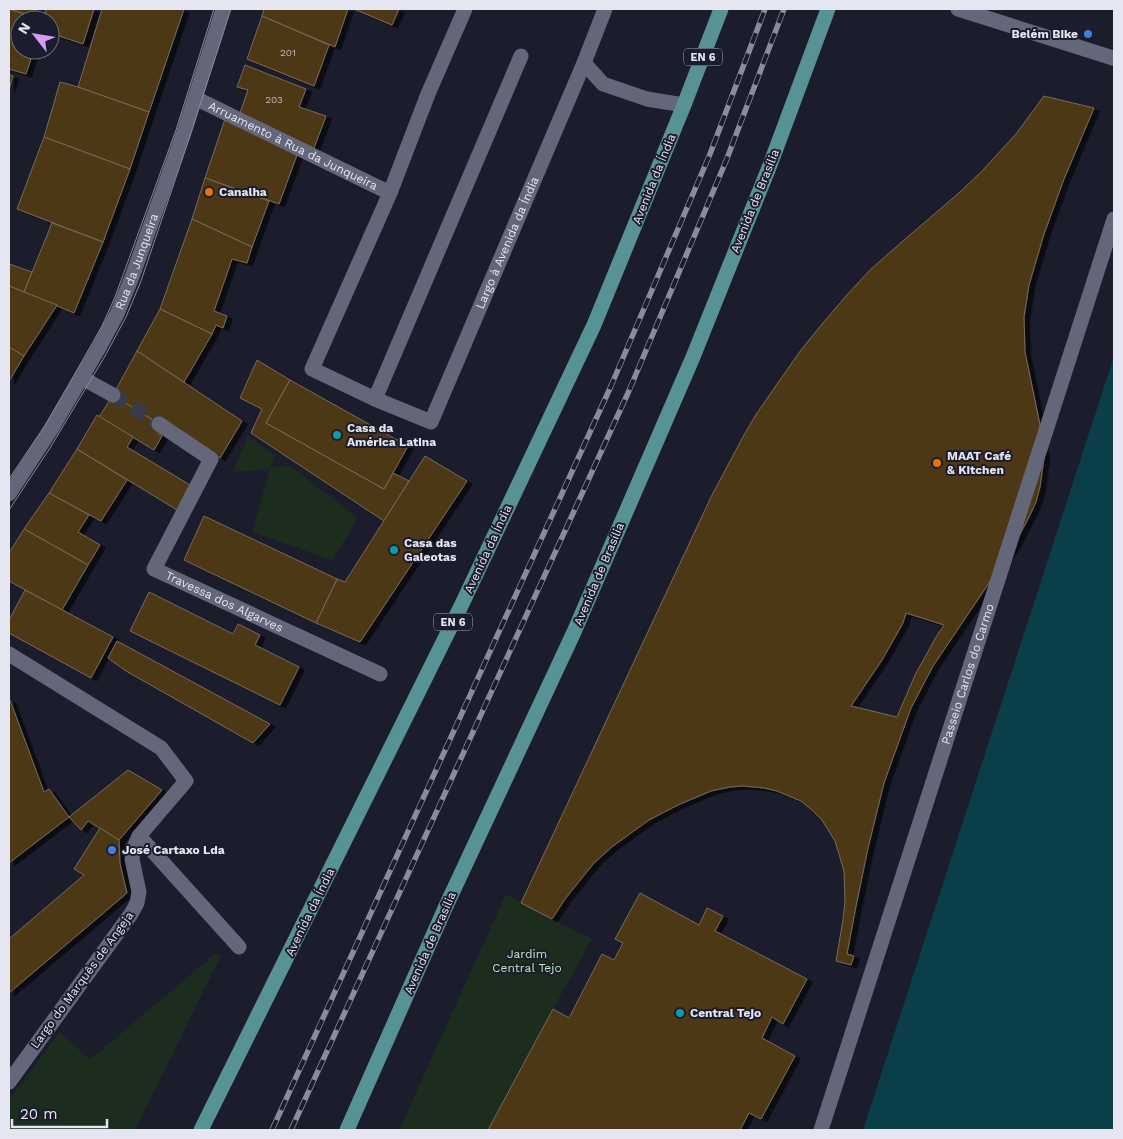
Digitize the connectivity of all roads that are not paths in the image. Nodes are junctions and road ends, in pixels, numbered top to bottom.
1 (223, 9) edge
2 (464, 9) edge
3 (605, 9) edge
4 (721, 9) edge
5 (828, 9) edge
6 (958, 9) edge
7 (521, 56) dead end
8 (1114, 58) edge
9 (584, 63) junction
10 (195, 98) junction
11 (684, 105) junction
12 (390, 193) junction
13 (1114, 218) edge
14 (82, 378) junction
15 (112, 395) tunnel mouth
16 (374, 399) junction
17 (159, 424) tunnel mouth
18 (9, 494) edge
19 (9, 654) edge
20 (380, 674) dead end
21 (139, 836) junction
22 (239, 947) dead end
23 (9, 1082) edge
24 (201, 1130) edge
25 (347, 1130) edge
26 (821, 1130) edge

1 - 10 street, Rua da Junqueira
2 - 12 street, Largo à Avenida da Índia
3 - 9 street, Largo à Avenida da Índia
4 - 11 main road, Avenida da Índia / EN 6
5 - 25 main road, Avenida de Brasília
6 - 8 street
7 - 16 street
9 - 11 street
9 - 16 street, Largo à Avenida da Índia
10 - 12 street, Arruamento à Rua da Junqueira
10 - 14 street, Rua da Junqueira
11 - 24 main road, Avenida da Índia / EN 6
12 - 16 street, Largo à Avenida da Índia
13 - 26 street, Passeio Carlos do Carmo
14 - 15 street
14 - 18 street, Rua da Junqueira
17 - 20 street, Travessa dos Algarves
19 - 21 street, Largo do Marquês de Angeja
21 - 22 street
21 - 23 street, Largo do Marquês de Angeja

